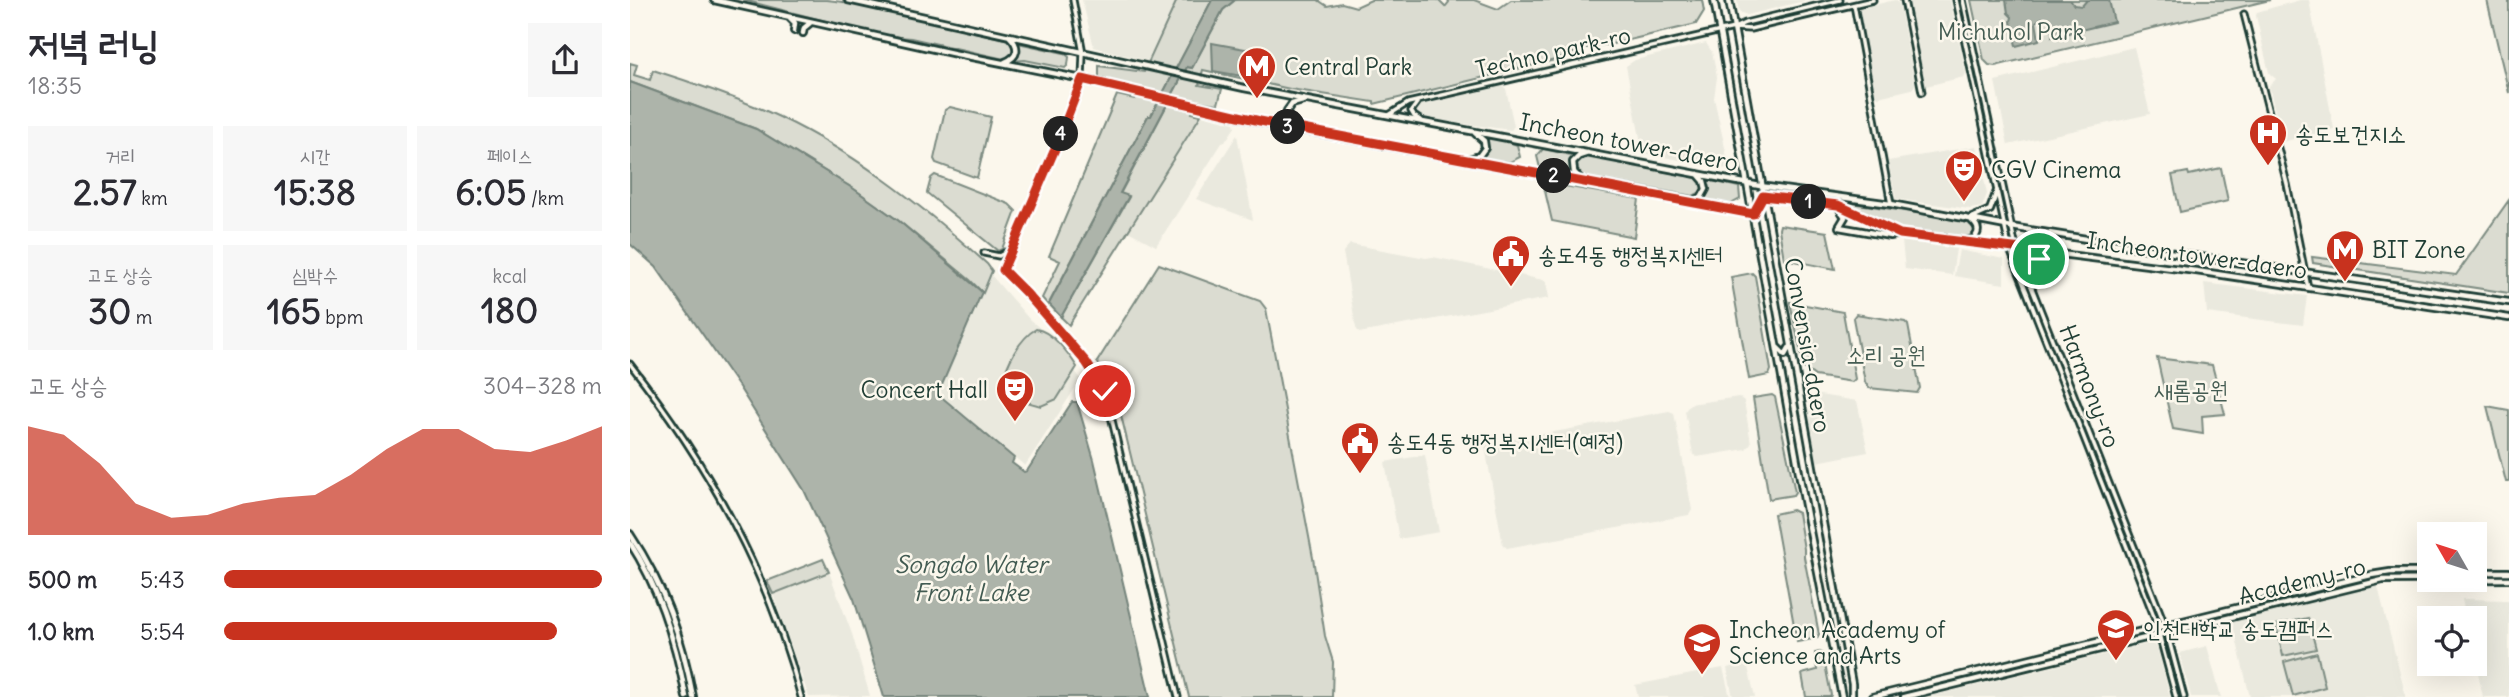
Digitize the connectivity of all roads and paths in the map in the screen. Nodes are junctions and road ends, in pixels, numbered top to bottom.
1 (714, 0) edge
2 (848, 0) edge
3 (1073, 0) edge
4 (1714, 0) edge
5 (1728, 0) edge
6 (1840, 0) edge
7 (1873, 0) edge
8 (1904, 0) edge
9 (1956, 0) edge
10 (1963, 0) edge
11 (1854, 5) junction
12 (2244, 14) dead end
13 (786, 17) junction
14 (815, 23) junction
15 (1734, 28) junction
16 (794, 31) dead end
17 (1720, 31) junction
18 (803, 33) dead end
19 (1009, 37) junction
20 (1083, 53) junction
21 (1004, 63) junction
22 (1082, 79) junction
23 (1922, 92) dead end
24 (1308, 100) junction
25 (1421, 100) junction
26 (1389, 116) junction
27 (1425, 122) junction
28 (1301, 130) junction
29 (1472, 131) junction
30 (1592, 153) junction
31 (1465, 159) junction
32 (1693, 172) junction
33 (1584, 182) junction
34 (1747, 182) junction
35 (1760, 186) junction
36 (1997, 191) junction
37 (1763, 196) junction
38 (1685, 201) junction
39 (1891, 204) junction
40 (1838, 205) junction
41 (1753, 214) junction
42 (1968, 218) junction
43 (2008, 226) junction
44 (1900, 234) junction
45 (2056, 234) junction
46 (1958, 241) junction
47 (2009, 247) junction
48 (2016, 248) junction
49 (1012, 249) junction
50 (985, 253) dead end
51 (2053, 253) junction
52 (2305, 271) junction
53 (2031, 285) junction
54 (2308, 288) junction
55 (2509, 302) edge
56 (2509, 318) edge
57 (1789, 341) junction
58 (1776, 344) junction
59 (630, 364) edge
60 (630, 534) edge
61 (630, 543) edge
62 (2417, 572) edge
63 (2487, 572) edge
64 (2509, 572) edge
65 (2509, 579) edge
66 (2165, 625) junction
67 (2158, 627) junction
68 (2167, 633) junction
69 (2160, 634) junction
70 (1850, 677) junction
71 (1838, 679) junction
72 (686, 697) edge
73 (693, 697) edge
74 (802, 697) edge
75 (1178, 697) edge
76 (1842, 697) edge
77 (1852, 697) edge
78 (1872, 697) edge
79 (1904, 697) edge
80 (2176, 697) edge
81 (2184, 697) edge

1 - 13 main road
2 - 19 main road
3 - 20 street
4 - 17 main road, Convensia-daero
5 - 15 main road, Convensia-daero
6 - 15 street, Techno park-ro
7 - 11 street, Techno park-ro
8 - 23 street
9 - 36 street, Harmony-ro
10 - 43 street, Harmony-ro
11 - 15 street, Techno park-ro
11 - 39 street
12 - 52 street
13 - 14 main road
13 - 16 main road
14 - 18 main road
14 - 21 main road
15 - 17 street, Techno park-ro
15 - 35 main road, Convensia-daero
17 - 25 street, Techno park-ro
17 - 34 main road, Convensia-daero
19 - 20 main road
19 - 21 main road
20 - 22 street
20 - 24 main road, Incheon tower-daero
21 - 22 main road
22 - 28 main road, Incheon tower-daero
22 - 49 street
24 - 26 main road, Incheon tower-daero
24 - 28 main road
25 - 26 street, Techno park-ro
25 - 27 street
26 - 27 main road, Incheon tower-daero
27 - 29 main road, Incheon tower-daero
28 - 31 main road, Incheon tower-daero
29 - 30 main road, Incheon tower-daero
29 - 31 main road
30 - 32 main road, Incheon tower-daero
30 - 33 main road
31 - 33 main road, Incheon tower-daero
32 - 34 main road, Incheon tower-daero
32 - 38 main road
33 - 38 main road, Incheon tower-daero
34 - 35 main road, Incheon tower-daero
34 - 41 main road, Convensia-daero
35 - 37 main road, Convensia-daero
35 - 39 main road, Incheon tower-daero
36 - 42 main road
36 - 43 street, Harmony-ro
37 - 40 main road, Incheon tower-daero
37 - 41 main road, Incheon tower-daero
37 - 57 main road, Convensia-daero
38 - 41 main road, Incheon tower-daero
39 - 42 main road, Incheon tower-daero
40 - 44 main road, Incheon tower-daero
40 - 44 main road
41 - 58 main road, Convensia-daero
42 - 43 main road, Incheon tower-daero
42 - 46 main road
43 - 45 main road, Incheon tower-daero
43 - 47 street, Harmony-ro
43 - 48 street, Harmony-ro
44 - 46 main road, Incheon tower-daero
45 - 51 main road
45 - 52 main road, Incheon tower-daero
46 - 47 main road, Incheon tower-daero
47 - 48 main road, Incheon tower-daero
47 - 67 street, Harmony-ro
48 - 51 main road, Incheon tower-daero
48 - 53 street, Harmony-ro
49 - 50 street
49 - 75 street
51 - 53 main road
51 - 54 main road, Incheon tower-daero
52 - 54 street
52 - 55 main road, Incheon tower-daero
53 - 66 street, Harmony-ro
54 - 56 main road, Incheon tower-daero
57 - 58 main road
57 - 70 main road, Convensia-daero
58 - 71 main road, Convensia-daero
59 - 74 street
60 - 73 main road
61 - 72 main road
62 - 66 main road, Academy-ro
63 - 64 main road
65 - 68 main road, Academy-ro
66 - 67 main road, Academy-ro
66 - 68 street, Harmony-ro
67 - 69 street, Harmony-ro
67 - 78 main road, Academy-ro
68 - 69 main road, Academy-ro
68 - 81 street, Harmony-ro
69 - 79 main road, Academy-ro
69 - 80 street, Harmony-ro
70 - 71 main road
70 - 77 main road, Convensia-daero
71 - 76 main road, Convensia-daero

